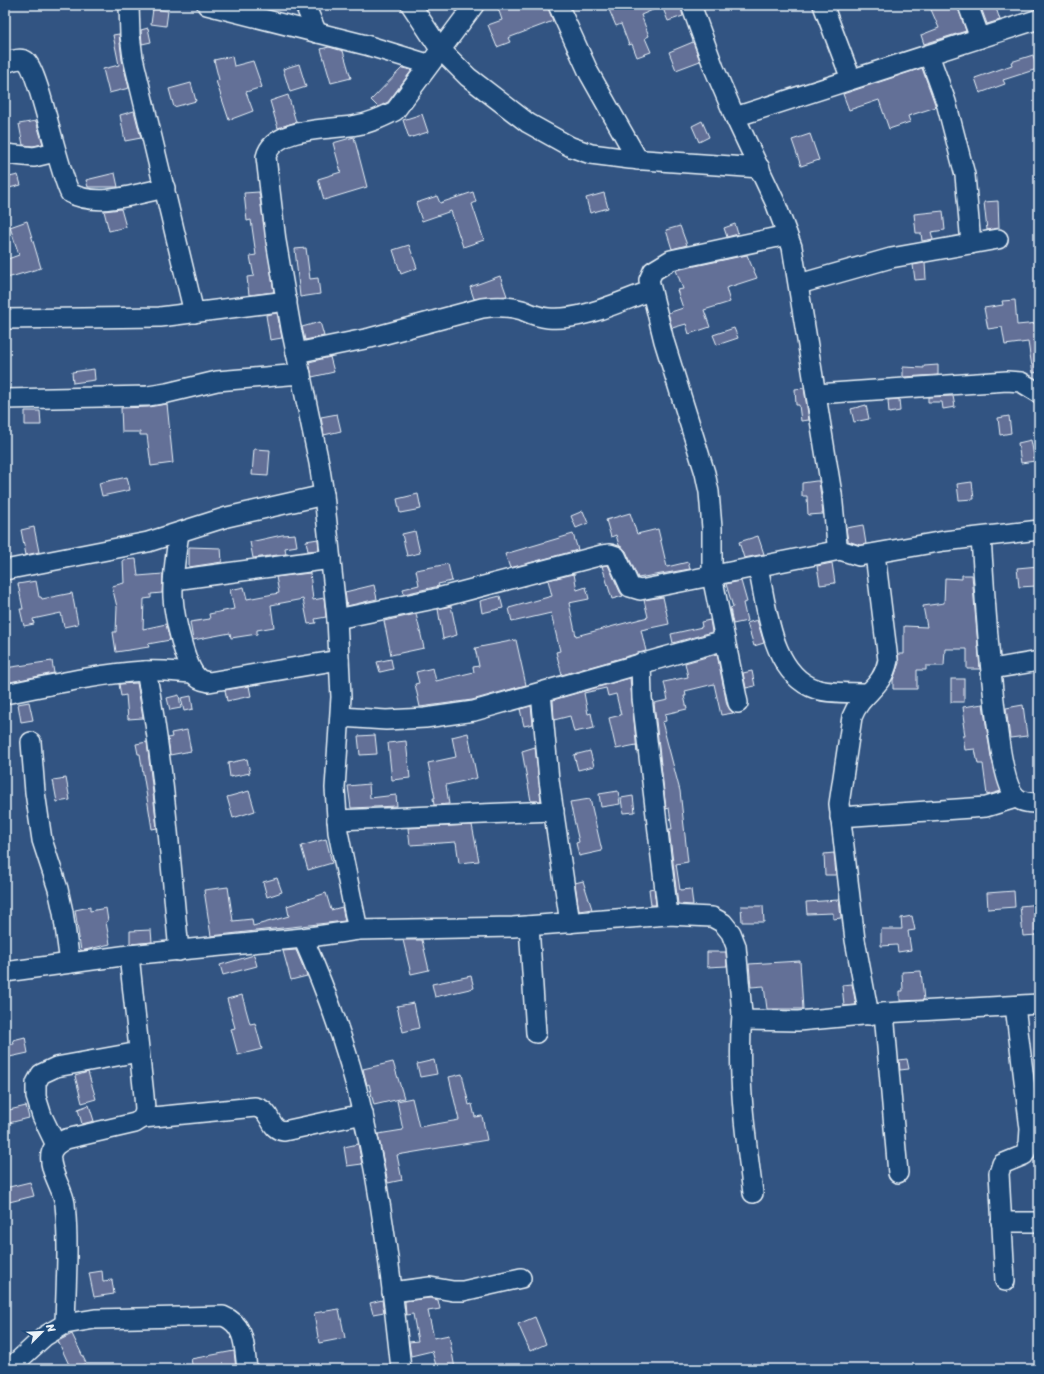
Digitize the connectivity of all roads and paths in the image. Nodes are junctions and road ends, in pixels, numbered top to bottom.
1 (129, 5) edge
2 (207, 5) edge
3 (305, 5) edge
4 (411, 5) edge
5 (474, 5) edge
6 (558, 5) edge
7 (691, 5) edge
8 (824, 5) edge
9 (968, 5) edge
10 (1039, 20) edge
11 (317, 33) junction
12 (980, 38) junction
13 (440, 49) junction
14 (929, 55) junction
15 (5, 62) edge
16 (428, 64) junction
17 (851, 79) junction
18 (735, 117) junction
19 (55, 152) junction
20 (5, 154) edge
21 (638, 160) junction
22 (760, 168) junction
23 (165, 188) junction
24 (787, 235) junction
25 (998, 239) dead end
26 (971, 244) junction
27 (799, 284) junction
28 (650, 291) junction
29 (286, 301) junction
30 (194, 313) junction
31 (5, 319) edge
32 (296, 353) junction
33 (301, 374) junction
34 (1039, 393) edge
35 (816, 394) junction
36 (5, 399) edge
37 (324, 495) junction
38 (1039, 530) edge
39 (179, 532) junction
40 (981, 538) junction
41 (840, 550) junction
42 (875, 554) junction
43 (330, 559) junction
44 (758, 567) junction
45 (5, 570) edge
46 (712, 576) junction
47 (174, 580) junction
48 (337, 619) junction
49 (725, 640) junction
50 (339, 660) junction
51 (1039, 661) edge
52 (642, 663) junction
53 (992, 669) junction
54 (146, 671) junction
55 (193, 673) junction
56 (541, 693) junction
57 (868, 693) junction
58 (5, 694) edge
59 (738, 703) dead end
60 (341, 717) junction
61 (32, 742) dead end
62 (1016, 798) junction
63 (1039, 803) edge
64 (554, 811) junction
65 (840, 817) junction
66 (337, 820) junction
67 (668, 915) junction
68 (570, 923) junction
69 (528, 926) junction
70 (358, 930) junction
71 (303, 938) junction
72 (179, 951) junction
73 (129, 955) junction
74 (70, 963) junction
75 (5, 972) edge
76 (1039, 1004) edge
77 (1016, 1006) junction
78 (742, 1014) junction
79 (877, 1014) junction
80 (536, 1033) dead end
81 (139, 1052) junction
82 (363, 1114) junction
83 (143, 1118) junction
84 (56, 1145) junction
85 (898, 1173) dead end
86 (753, 1194) dead end
87 (1001, 1222) junction
88 (1039, 1222) edge
89 (521, 1278) dead end
90 (1005, 1281) dead end
91 (392, 1292) junction
92 (65, 1324) junction
93 (10, 1369) edge
94 (247, 1369) edge
95 (401, 1369) edge

1 - 23 street
2 - 11 street
3 - 11 street
4 - 13 street
5 - 13 street
6 - 21 street
7 - 18 street
8 - 17 street
9 - 12 street
10 - 12 street
11 - 16 street
12 - 14 street
13 - 16 street
13 - 21 street
14 - 17 street
14 - 26 street
15 - 19 street
16 - 29 street
17 - 18 street
18 - 22 street
19 - 20 street
19 - 23 street
21 - 22 street
22 - 24 street
23 - 30 street
24 - 27 street
24 - 28 street
25 - 26 street
26 - 27 street
27 - 35 street
28 - 32 street
28 - 46 street
29 - 30 street
29 - 32 street
30 - 31 street
32 - 33 street
33 - 36 street
33 - 37 street
34 - 35 street
35 - 41 street
37 - 39 street
37 - 43 street
38 - 40 street
39 - 45 street
39 - 47 street
40 - 42 street
40 - 53 street
41 - 42 street
41 - 44 street
42 - 57 street
43 - 47 street
43 - 48 street
44 - 46 street
44 - 57 street
46 - 48 street
46 - 49 street
47 - 55 street
48 - 50 street
49 - 52 street
49 - 59 street
50 - 55 street
50 - 60 street
51 - 53 street
52 - 56 street
52 - 67 street
53 - 62 street
54 - 55 street
54 - 58 street
54 - 72 street
56 - 60 street
56 - 64 street
57 - 65 street
60 - 66 street
61 - 74 street
62 - 63 street
62 - 65 street
64 - 66 street
64 - 68 street
65 - 79 street
66 - 70 street
67 - 68 street
67 - 78 street
68 - 69 street
69 - 70 street
69 - 80 street
70 - 71 street
71 - 72 street
71 - 82 street
72 - 73 street
73 - 74 street
73 - 81 street
74 - 75 street
76 - 77 street
77 - 79 street
77 - 87 street
78 - 79 street
78 - 86 street
79 - 85 street
81 - 83 street
81 - 84 street
82 - 83 street
82 - 91 street
83 - 84 street
84 - 92 street
87 - 88 street
87 - 90 street
89 - 91 street
91 - 95 street
92 - 93 street
92 - 94 street

